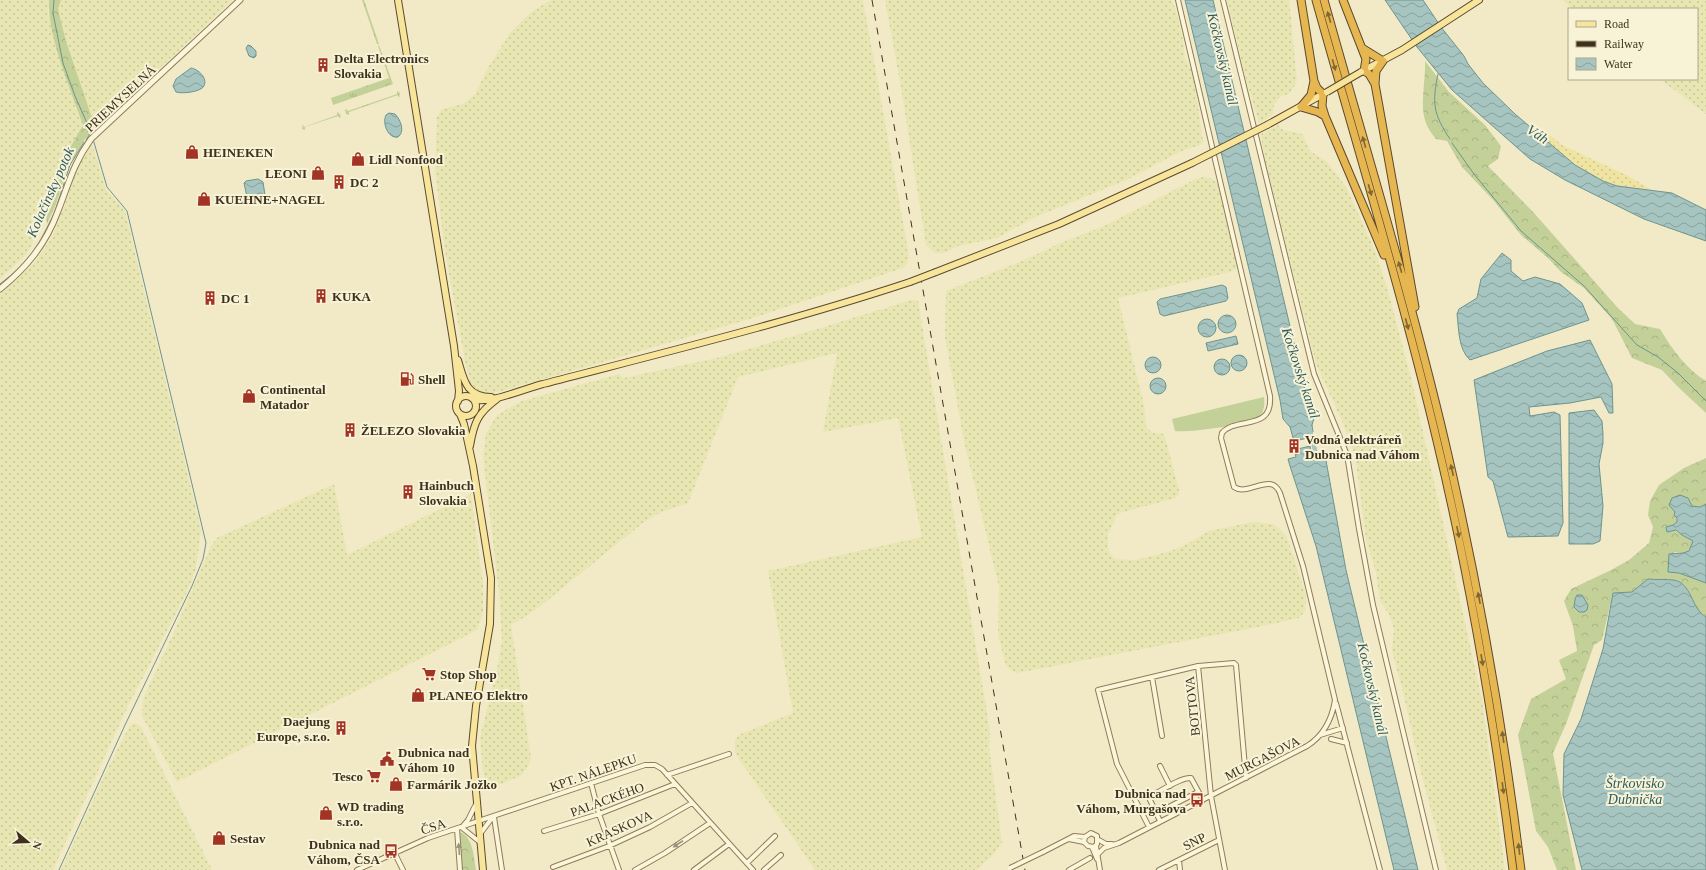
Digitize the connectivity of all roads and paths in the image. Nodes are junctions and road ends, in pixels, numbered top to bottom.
1 (240, 0) edge
2 (398, 0) edge
3 (1178, 0) edge
4 (1223, 0) edge
5 (1301, 0) edge
6 (1316, 0) edge
7 (1324, 0) edge
8 (1343, 0) edge
9 (1479, 0) edge
10 (1362, 48) junction
11 (1384, 60) junction
12 (1362, 72) junction
13 (1314, 81) junction
14 (1375, 84) junction
15 (1325, 93) junction
16 (1300, 107) junction
17 (1325, 116) junction
18 (1397, 287) junction
19 (0, 288) edge
20 (1417, 331) junction
21 (454, 346) junction
22 (457, 371) junction
23 (501, 397) junction
24 (471, 398) junction
25 (458, 401) junction
26 (473, 413) junction
27 (460, 414) junction
28 (468, 442) junction
29 (470, 451) junction
30 (1198, 666) junction
31 (1152, 677) junction
32 (1335, 700) junction
33 (1343, 728) junction
34 (1162, 736) dead end
35 (1319, 736) junction
36 (1331, 739) dead end
37 (1347, 743) junction
38 (729, 754) dead end
39 (1160, 766) dead end
40 (667, 775) junction
41 (1246, 778) junction
42 (591, 783) junction
43 (675, 784) junction
44 (1170, 786) junction
45 (1198, 792) junction
46 (1211, 796) junction
47 (1203, 800) junction
48 (477, 803) junction
49 (692, 803) junction
50 (1157, 813) junction
51 (599, 814) junction
52 (494, 817) junction
53 (1160, 821) junction
54 (478, 822) junction
55 (710, 823) junction
56 (1149, 827) junction
57 (459, 828) junction
58 (544, 831) dead end
59 (480, 835) junction
60 (775, 836) dead end
61 (1085, 839) junction
62 (1099, 840) junction
63 (1219, 840) junction
64 (480, 843) junction
65 (1119, 843) junction
66 (729, 844) junction
67 (609, 846) junction
68 (1095, 846) junction
69 (1104, 848) junction
70 (394, 852) junction
71 (1098, 854) junction
72 (781, 855) dead end
73 (1090, 858) dead end
74 (1179, 860) junction
75 (1098, 861) junction
76 (747, 863) junction
77 (553, 867) dead end
78 (751, 869) edge
79 (1008, 869) edge
80 (357, 870) edge
81 (403, 870) edge
82 (460, 870) edge
83 (483, 870) edge
84 (502, 870) edge
85 (619, 870) edge
86 (635, 870) edge
87 (694, 870) edge
88 (764, 870) edge
89 (1069, 870) edge
90 (1100, 870) edge
91 (1159, 870) edge
92 (1180, 870) edge
93 (1224, 870) edge
94 (1380, 870) edge
95 (1436, 870) edge
96 (1513, 870) edge
97 (1521, 870) edge

1 - 19 street, PRIEMYSELNÁ
2 - 21 main road
3 - 32 street
4 - 95 street
5 - 13 highway
6 -> 18 highway
20 -> 7 highway
8 - 10 highway
9 - 11 main road
10 - 11 highway
10 - 12 highway
11 - 12 main road
11 - 14 highway
12 - 14 highway
12 - 15 main road, bridge
13 - 15 highway
13 - 16 highway
14 - 20 highway
15 - 16 main road
15 - 17 highway
16 - 17 highway
16 - 23 main road, bridge
17 - 18 highway
18 -> 96 highway
97 -> 20 highway
21 - 22 main road
21 - 23 main road
22 - 24 main road
22 - 25 main road
23 - 24 main road
23 - 26 main road
23 - 29 main road
24 - 25 main road
24 - 26 main road
25 - 27 main road
26 - 27 main road
26 - 28 main road
27 - 28 main road
28 - 29 main road
29 - 48 main road
30 - 31 street
30 - 41 street, BOTTOVA
30 - 46 street, BOTTOVA
31 - 34 street
31 - 56 street
32 - 33 street
32 - 35 street, MURGAŠOVA
33 - 35 street
33 - 37 street
35 - 41 street, MURGAŠOVA
36 - 37 street
37 - 94 street
38 - 40 street
39 - 44 street
40 - 42 street, KPT. NÁLEPKU
40 - 43 street, KPT. NÁLEPKU
41 - 46 street, MURGAŠOVA
42 - 51 street
42 - 52 street, KPT. NÁLEPKU
43 - 49 street, KPT. NÁLEPKU
43 - 51 street, PALACKÉHO
44 - 45 street
44 - 50 street
45 - 47 street
45 - 50 street
46 - 47 street, MURGAŠOVA
46 - 63 street, BOTTOVA
47 - 53 street, MURGAŠOVA
48 - 54 main road
48 - 57 street
49 - 55 street, KPT. NÁLEPKU
49 - 67 street, KRASKOVA
50 - 53 street
51 - 58 street, PALACKÉHO
51 - 67 street
52 - 54 street, KPT. NÁLEPKU
52 - 59 street
52 - 84 street
53 - 56 street, MURGAŠOVA
54 - 57 street, ČSA
54 - 59 main road
55 - 66 street, KPT. NÁLEPKU
55 -> 86 street
56 - 65 street, MURGAŠOVA
57 - 64 street
57 - 70 street, ČSA
82 -> 57 street
59 - 64 main road
60 - 76 street
61 - 62 street
61 - 68 street
61 - 79 street, bridge
62 - 65 street
62 - 68 street
63 - 74 street, SNP
63 - 93 street, BOTTOVA
64 - 83 main road
65 - 69 street, MURGAŠOVA
66 - 76 street, KPT. NÁLEPKU
66 - 87 street
67 - 77 street, KRASKOVA
67 - 85 street
68 - 69 street
68 - 71 street
68 - 75 street
69 - 71 street, MURGAŠOVA
70 - 80 street, ČSA
70 - 81 street
71 - 75 street
72 - 88 street
73 - 89 street
74 - 91 street, SNP
74 - 92 street, SNP
75 - 90 street
76 - 78 street, KPT. NÁLEPKU

